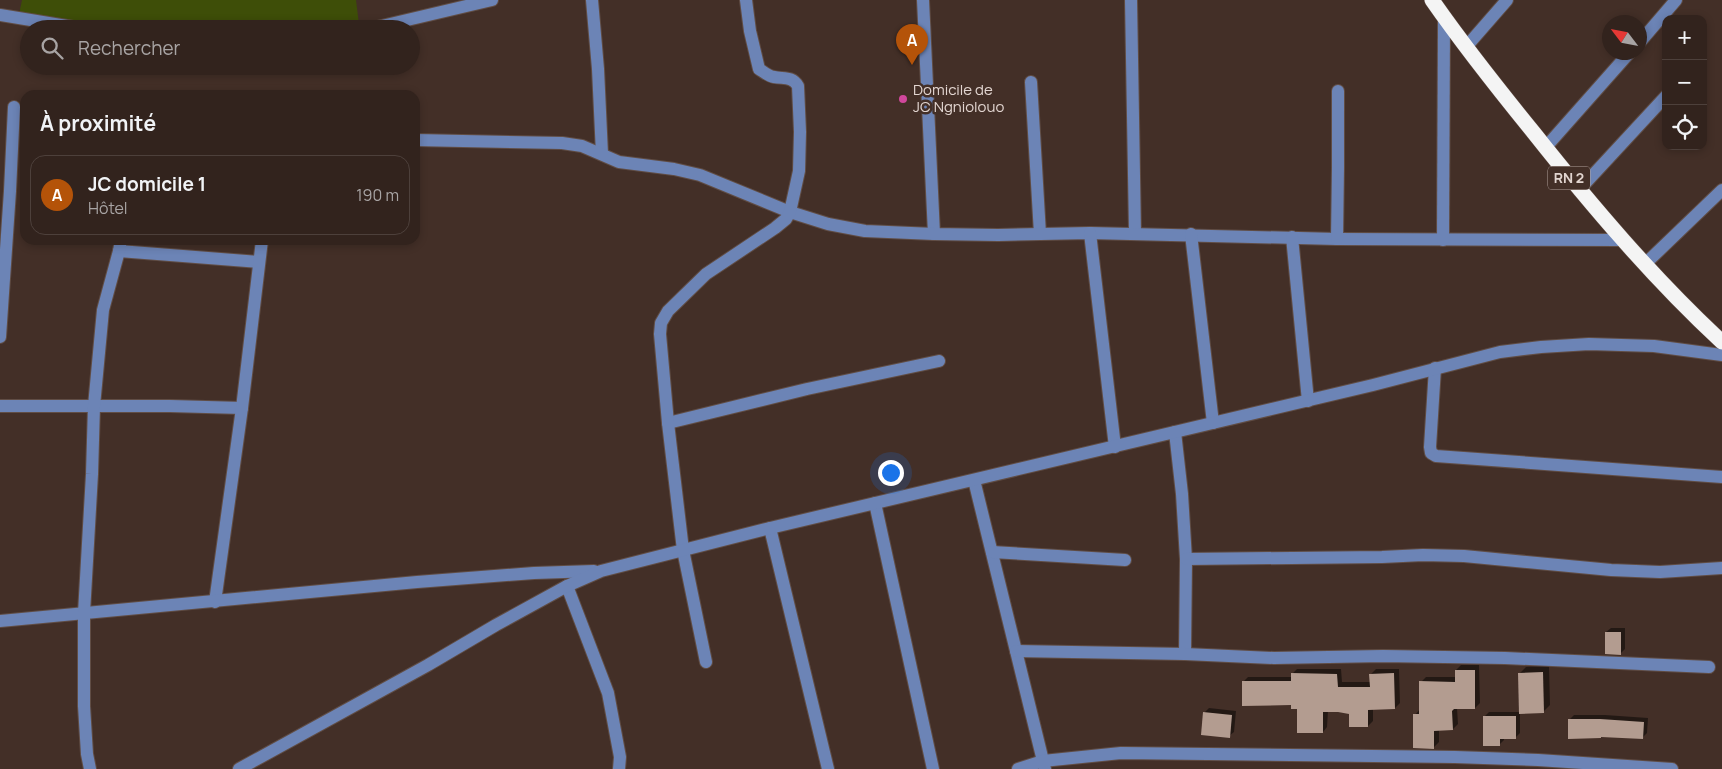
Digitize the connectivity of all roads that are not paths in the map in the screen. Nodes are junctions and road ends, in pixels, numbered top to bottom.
1 (492, 0) edge
2 (592, 0) edge
3 (746, 0) edge
4 (923, 0) edge
5 (1131, 0) edge
6 (1432, 0) edge
7 (1507, 0) edge
8 (1676, 0) edge
9 (0, 15) edge
10 (1444, 18) junction
11 (30, 20) edge
12 (407, 20) edge
13 (1647, 34) edge
14 (1466, 47) junction
15 (1623, 60) edge
16 (1031, 82) dead end
17 (1338, 91) dead end
18 (1662, 100) edge
19 (14, 107) dead end
20 (420, 140) edge
21 (1545, 148) junction
22 (602, 154) junction
23 (1579, 190) junction
24 (1722, 190) edge
25 (790, 212) junction
26 (1090, 233) junction
27 (1135, 233) junction
28 (934, 234) junction
29 (1040, 234) junction
30 (1191, 234) junction
31 (1292, 237) junction
32 (1336, 239) junction
33 (1443, 240) junction
34 (1623, 240) junction
35 (120, 245) edge
36 (261, 245) edge
37 (259, 262) junction
38 (1645, 264) junction
39 (0, 337) edge
40 (1722, 342) edge
41 (1722, 355) edge
42 (940, 361) dead end
43 (1435, 368) junction
44 (1308, 401) junction
45 (0, 406) edge
46 (94, 406) junction
47 (242, 408) junction
48 (1214, 423) junction
49 (668, 424) junction
50 (1175, 432) junction
51 (1115, 447) junction
52 (1722, 477) edge
53 (974, 480) junction
54 (875, 503) junction
55 (770, 528) junction
56 (683, 550) junction
57 (992, 552) junction
58 (1186, 559) junction
59 (1125, 560) dead end
60 (1722, 568) edge
61 (601, 571) junction
62 (567, 586) junction
63 (215, 602) junction
64 (84, 613) junction
65 (0, 621) edge
66 (1016, 651) junction
67 (1185, 654) junction
68 (706, 662) dead end
69 (1709, 667) dead end
70 (1044, 765) edge
71 (243, 768) edge
72 (90, 769) edge
73 (619, 769) edge
74 (828, 769) edge
75 (933, 769) edge
76 (1018, 769) edge
77 (1672, 769) edge

1 - 12 street
2 - 22 street
3 - 25 street
4 - 28 street
5 - 27 street
6 - 10 highway, RN 2
7 - 14 street
8 - 13 street
9 - 11 street
10 - 14 highway, RN 2
10 - 33 street
14 - 21 highway, RN 2
15 - 21 street
16 - 29 street
17 - 32 street
18 - 23 street
19 - 39 street
20 - 22 street
21 - 23 highway, RN 2
22 - 25 street
23 - 34 highway, RN 2
24 - 38 street
25 - 28 street
25 - 49 street
26 - 27 street
26 - 29 street
26 - 51 street
27 - 30 street
28 - 29 street
30 - 31 street
30 - 48 street
31 - 32 street
31 - 44 street
32 - 33 street
33 - 34 street
34 - 38 highway, RN 2
35 - 37 street
35 - 46 street
36 - 37 street
37 - 47 street
38 - 40 highway, RN 2
41 - 43 street
42 - 49 street
43 - 44 street
43 - 52 street
44 - 48 street
45 - 46 street
46 - 47 street
46 - 64 street
47 - 63 street
48 - 50 street
49 - 56 street
50 - 51 street
50 - 58 street
51 - 53 street
53 - 54 street
53 - 57 street
54 - 55 street
54 - 75 street
55 - 56 street
55 - 74 street
56 - 61 street
56 - 68 street
57 - 59 street
57 - 66 street
58 - 60 street
58 - 67 street
61 - 62 street
61 - 63 street
62 - 71 street
62 - 73 street
63 - 64 street
64 - 65 street
64 - 72 street
66 - 67 street
66 - 70 street
67 - 69 street
70 - 76 street
70 - 77 street

